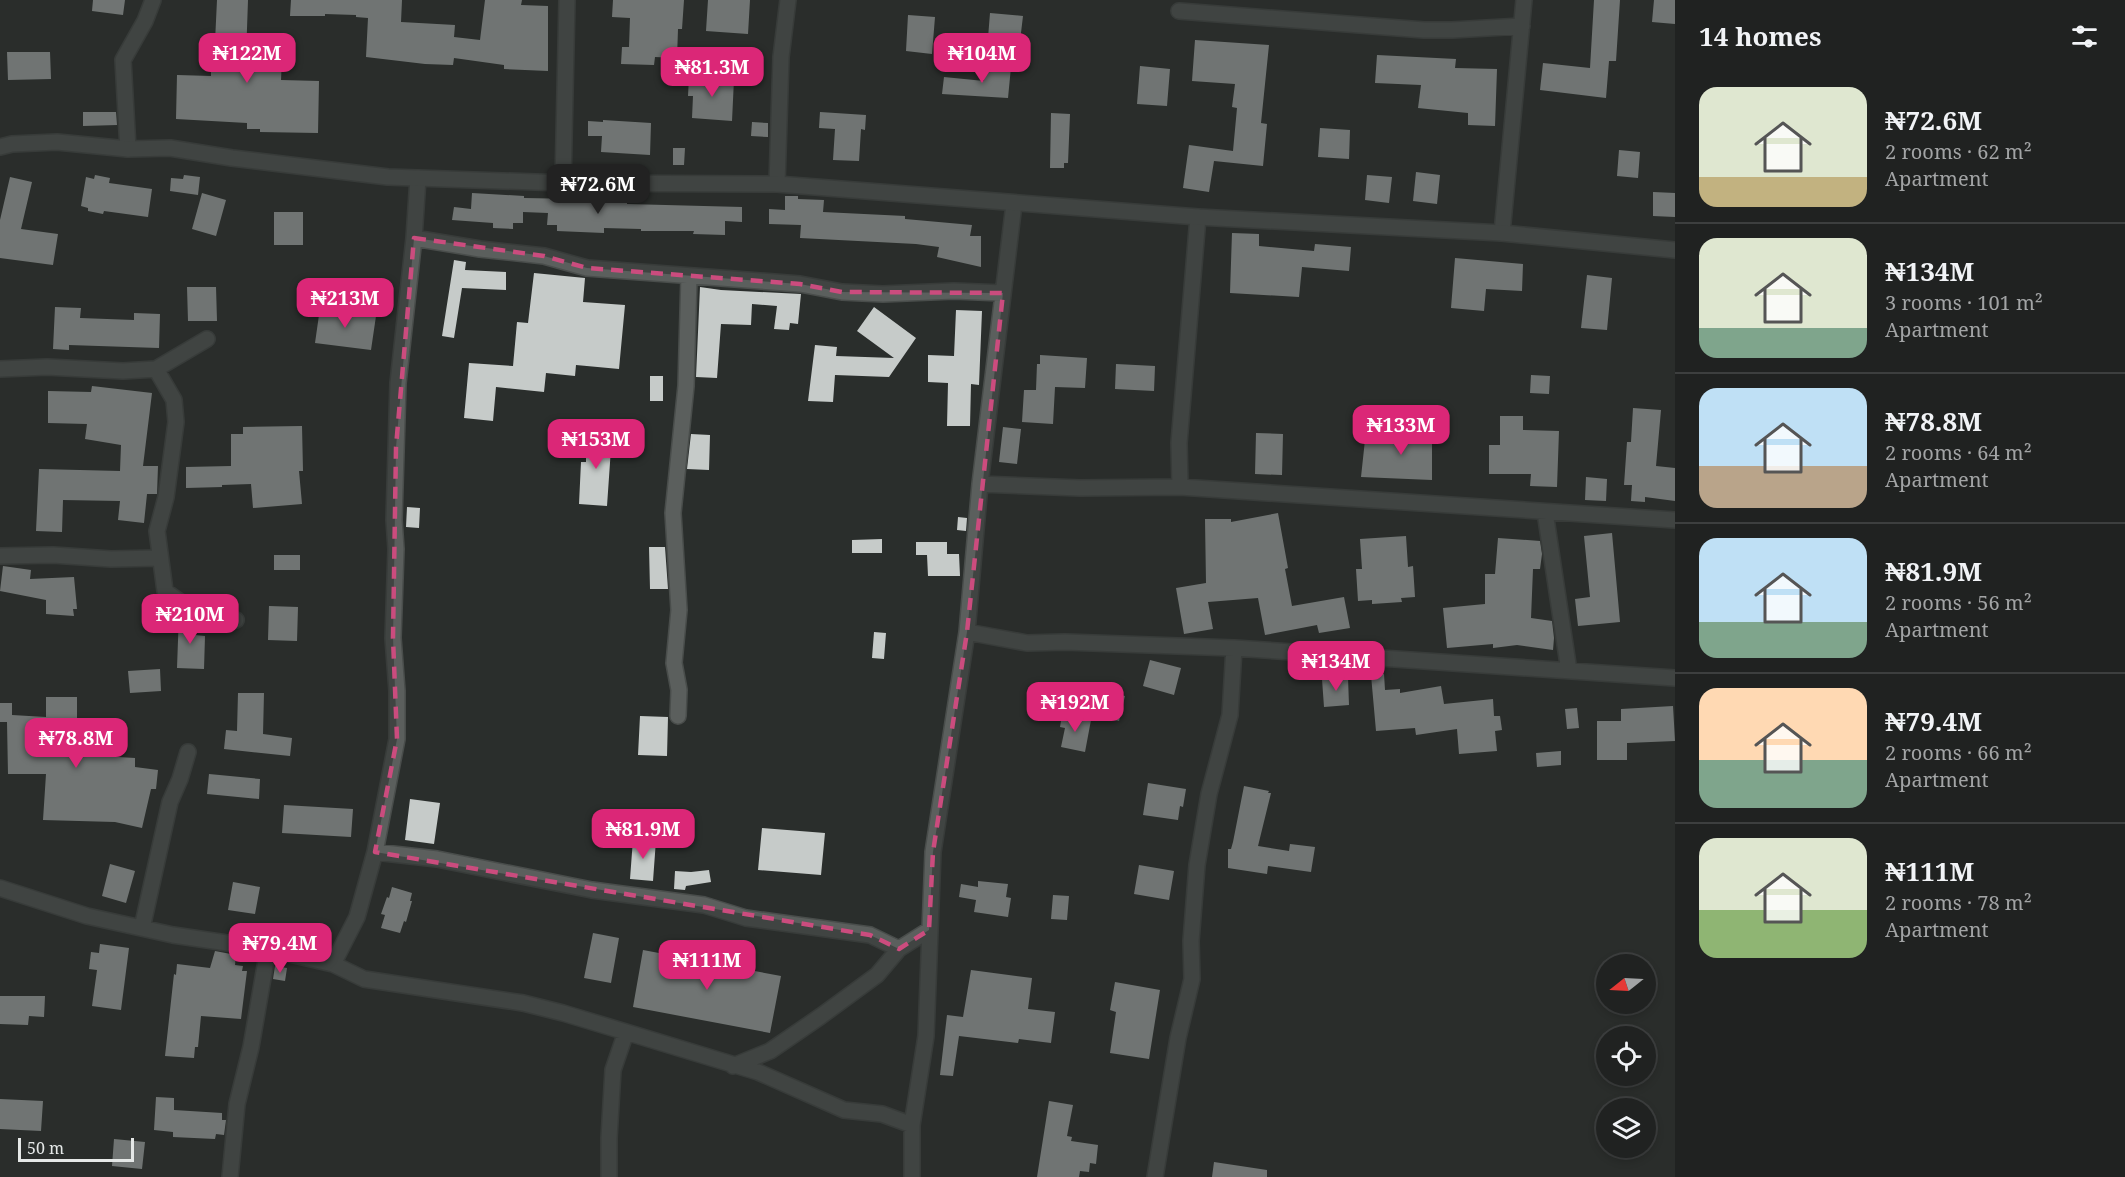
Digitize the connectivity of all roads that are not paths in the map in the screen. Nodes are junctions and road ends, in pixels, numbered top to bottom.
1 (153, 0) edge
2 (567, 0) edge
3 (788, 0) edge
4 (1524, 0) edge
5 (1179, 11) dead end
6 (1522, 26) junction
7 (0, 147) edge
8 (128, 148) junction
9 (418, 178) junction
10 (563, 183) junction
11 (777, 184) junction
12 (1014, 204) junction
13 (1198, 217) junction
14 (1502, 233) junction
15 (414, 238) junction
16 (1675, 250) edge
17 (690, 276) junction
18 (1004, 293) junction
19 (207, 339) dead end
20 (0, 369) edge
21 (156, 369) junction
22 (980, 484) junction
23 (1180, 487) junction
24 (1545, 512) junction
25 (1675, 520) edge
26 (0, 556) edge
27 (160, 558) junction
28 (236, 620) dead end
29 (967, 632) junction
30 (1234, 648) junction
31 (1569, 671) junction
32 (1675, 678) edge
33 (678, 716) dead end
34 (188, 752) dead end
35 (375, 852) junction
36 (0, 888) edge
37 (142, 928) junction
38 (929, 930) junction
39 (268, 949) junction
40 (899, 949) junction
41 (333, 964) junction
42 (626, 1032) junction
43 (733, 1065) junction
44 (912, 1125) junction
45 (230, 1177) edge
46 (609, 1177) edge
47 (912, 1177) edge
48 (1155, 1177) edge

1 - 8 street
2 - 10 street
3 - 11 street
4 - 6 street
5 - 6 street
6 - 14 street
7 - 8 street
8 - 9 street
9 - 10 street
9 - 15 street
10 - 11 street
11 - 12 street
12 - 13 street
12 - 18 street
13 - 14 street
13 - 23 street
14 - 16 street
15 - 17 street
15 - 35 street
17 - 18 street
17 - 33 street
18 - 22 street
19 - 21 street
20 - 21 street
21 - 27 street
22 - 23 street
22 - 29 street
23 - 24 street
24 - 25 street
24 - 31 street
26 - 27 street
27 - 28 street
29 - 30 street
29 - 38 street
30 - 31 street
30 - 48 street
31 - 32 street
34 - 37 street
35 - 40 street
35 - 41 street
36 - 37 street
37 - 39 street
38 - 40 street
38 - 44 street
39 - 41 street
39 - 45 street
40 - 43 street
41 - 42 street
42 - 43 street
42 - 46 street
43 - 44 street
44 - 47 street

